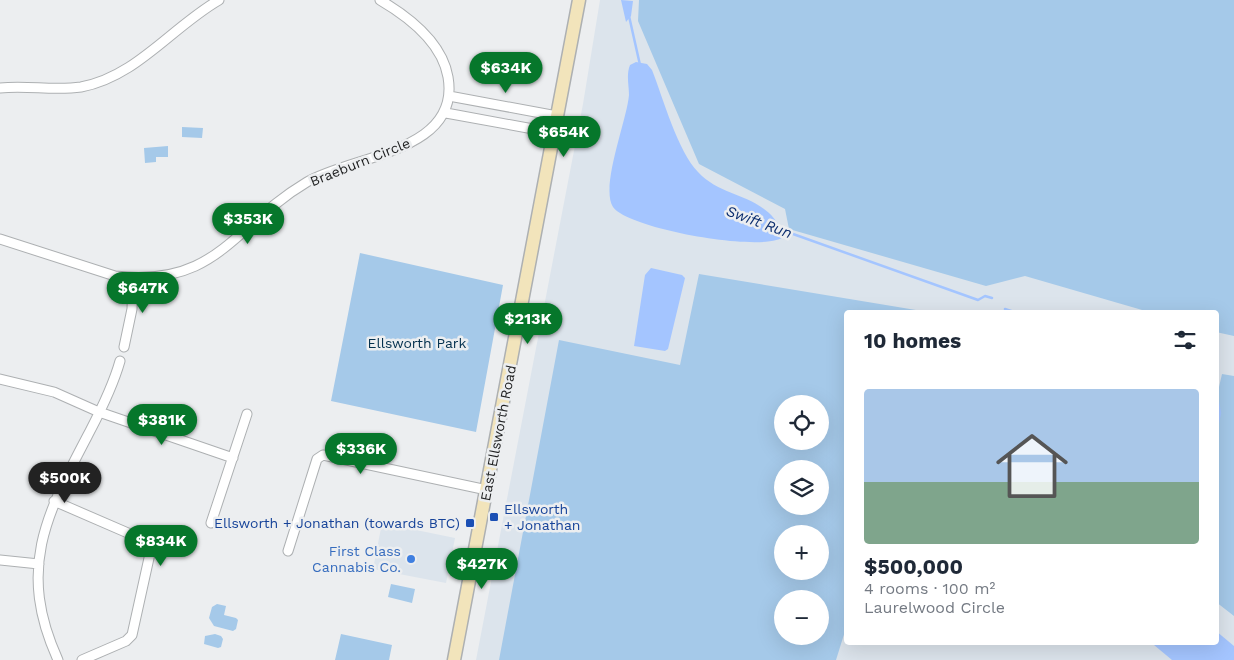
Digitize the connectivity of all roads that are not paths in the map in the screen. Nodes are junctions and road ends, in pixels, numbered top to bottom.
1 (219, 0) edge
2 (380, 0) edge
3 (579, 0) edge
4 (0, 88) edge
5 (449, 96) junction
6 (446, 112) junction
7 (558, 116) junction
8 (554, 133) junction
9 (0, 239) edge
10 (133, 278) junction
11 (124, 347) dead end
12 (120, 361) dead end
13 (0, 380) edge
14 (99, 412) junction
15 (247, 414) dead end
16 (233, 458) junction
17 (487, 490) junction
18 (54, 501) junction
19 (211, 523) dead end
20 (288, 551) dead end
21 (0, 560) edge
22 (39, 564) junction
23 (58, 660) edge
24 (82, 660) edge
25 (454, 660) edge

1 - 4 street
2 - 5 street
3 - 7 main road, East Ellsworth Road
5 - 6 street
5 - 7 street
6 - 8 street
6 - 10 street, Braeburn Circle
7 - 8 main road, East Ellsworth Road
8 - 17 main road, East Ellsworth Road
9 - 10 street, Braeburn Circle
10 - 11 street
12 - 14 street
13 - 14 street
14 - 16 street
14 - 18 street
15 - 16 street
16 - 19 street
17 - 20 street
17 - 25 main road, East Ellsworth Road
18 - 22 street
18 - 24 street
21 - 22 street
22 - 23 street

